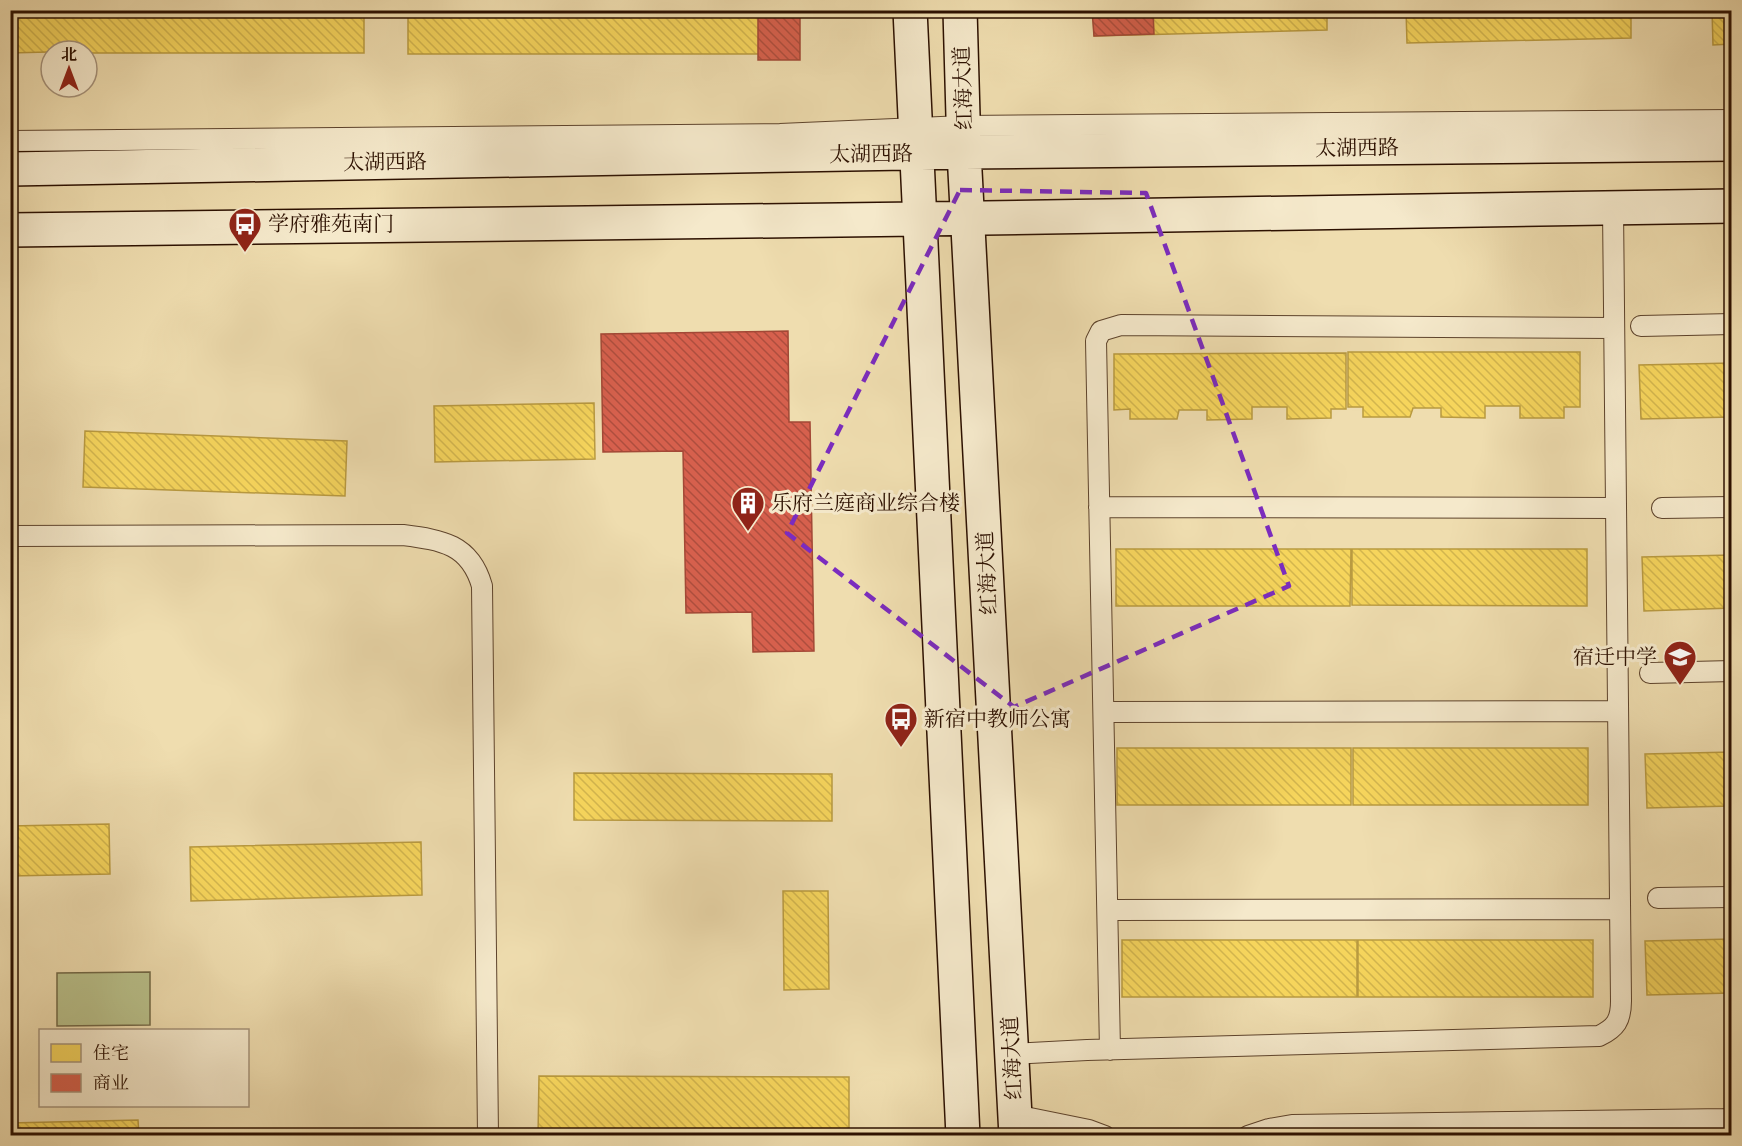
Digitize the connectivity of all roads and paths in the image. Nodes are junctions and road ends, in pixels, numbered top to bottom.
1 (910, 10) edge
2 (960, 10) edge
3 (1731, 120) edge
4 (964, 139) junction
5 (915, 140) junction
6 (10, 141) edge
7 (1731, 144) edge
8 (10, 169) edge
9 (1731, 206) edge
10 (1613, 208) junction
11 (968, 218) junction
12 (918, 219) junction
13 (10, 230) edge
14 (1731, 324) edge
15 (1641, 326) dead end
16 (1614, 328) junction
17 (1099, 507) junction
18 (1731, 507) edge
19 (1616, 508) junction
20 (1662, 508) dead end
21 (10, 536) edge
22 (1731, 671) edge
23 (1650, 673) dead end
24 (1618, 711) junction
25 (1104, 712) junction
26 (1731, 897) edge
27 (1658, 898) dead end
28 (1620, 909) junction
29 (1107, 910) junction
30 (1110, 1050) junction
31 (1012, 1054) junction
32 (1731, 1118) edge
33 (1016, 1125) edge
34 (488, 1136) edge
35 (963, 1136) edge
36 (1105, 1136) edge
37 (1248, 1136) edge

1 - 5 street
2 - 4 street, 红海大道
3 - 4 lane
4 - 5 street, 太湖西路
4 - 7 street, 太湖西路
4 - 11 street, 红海大道
5 - 6 lane
5 - 8 street, 太湖西路
5 - 12 street
9 - 10 street
10 - 11 street
10 - 16 lane
11 - 12 street
11 - 31 street, 红海大道
12 - 13 street
12 - 35 street
14 - 15 lane
16 - 17 lane
16 - 19 lane
17 - 19 lane
17 - 25 lane
18 - 20 lane
19 - 24 lane
21 - 34 lane
22 - 23 lane
24 - 25 lane
24 - 28 lane
25 - 29 lane
26 - 27 lane
28 - 29 lane
28 - 30 lane
29 - 30 lane
30 - 31 lane
31 - 33 street, 红海大道
32 - 37 lane
33 - 36 lane

